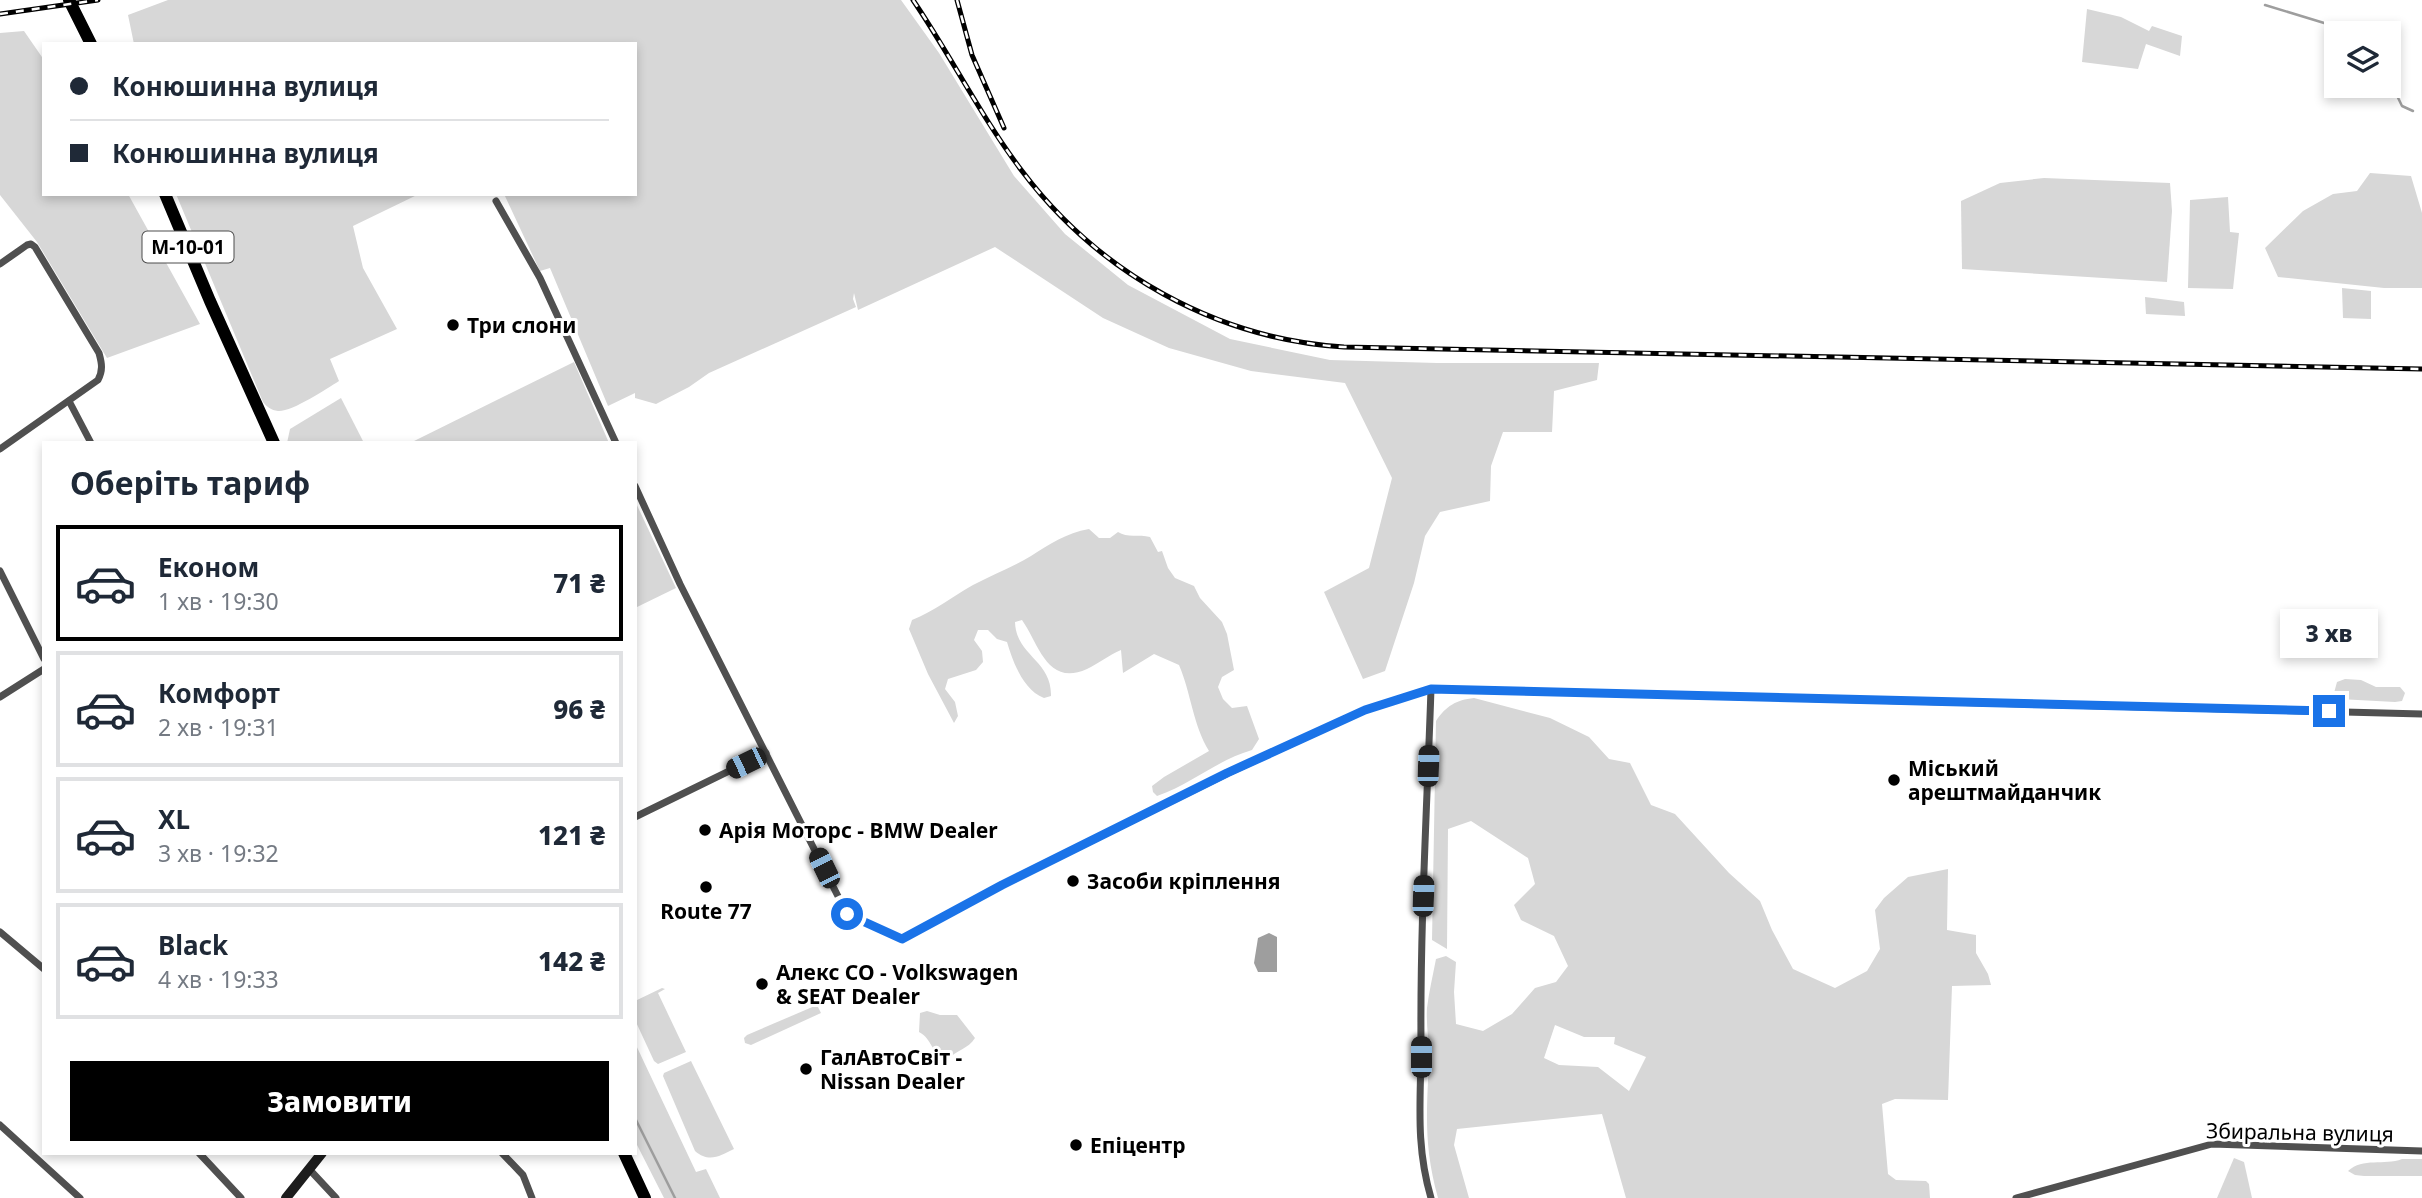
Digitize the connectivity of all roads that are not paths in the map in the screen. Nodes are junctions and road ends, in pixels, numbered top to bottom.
1 (69, 0) edge
2 (90, 42) edge
3 (166, 196) edge
4 (496, 201) dead end
5 (0, 264) edge
6 (69, 401) junction
7 (90, 441) edge
8 (273, 441) edge
9 (615, 441) edge
10 (0, 449) edge
11 (637, 490) edge
12 (0, 571) edge
13 (42, 655) edge
14 (42, 670) edge
15 (1431, 689) junction
16 (0, 697) edge
17 (2422, 714) edge
18 (766, 753) junction
19 (637, 816) edge
20 (0, 932) edge
21 (42, 967) edge
22 (0, 1125) edge
23 (2422, 1151) edge
24 (201, 1155) edge
25 (320, 1155) edge
26 (504, 1155) edge
27 (625, 1155) edge
28 (309, 1169) junction
29 (80, 1198) edge
30 (241, 1198) edge
31 (286, 1198) edge
32 (335, 1198) edge
33 (532, 1198) edge
34 (646, 1198) edge
35 (1431, 1198) edge
36 (2016, 1198) edge

1 - 2 highway
3 - 8 highway, М-10-01
4 - 9 street
5 - 6 street
6 - 7 street
6 - 10 street
11 - 18 street
12 - 13 street
14 - 16 street
15 - 17 street
15 - 18 street
15 - 35 street
18 - 19 street
20 - 21 street
22 - 29 street
23 - 36 street, Збиральна вулиця
24 - 30 street
25 - 28 main road
26 - 33 street
27 - 34 highway
28 - 31 main road
28 - 32 street

